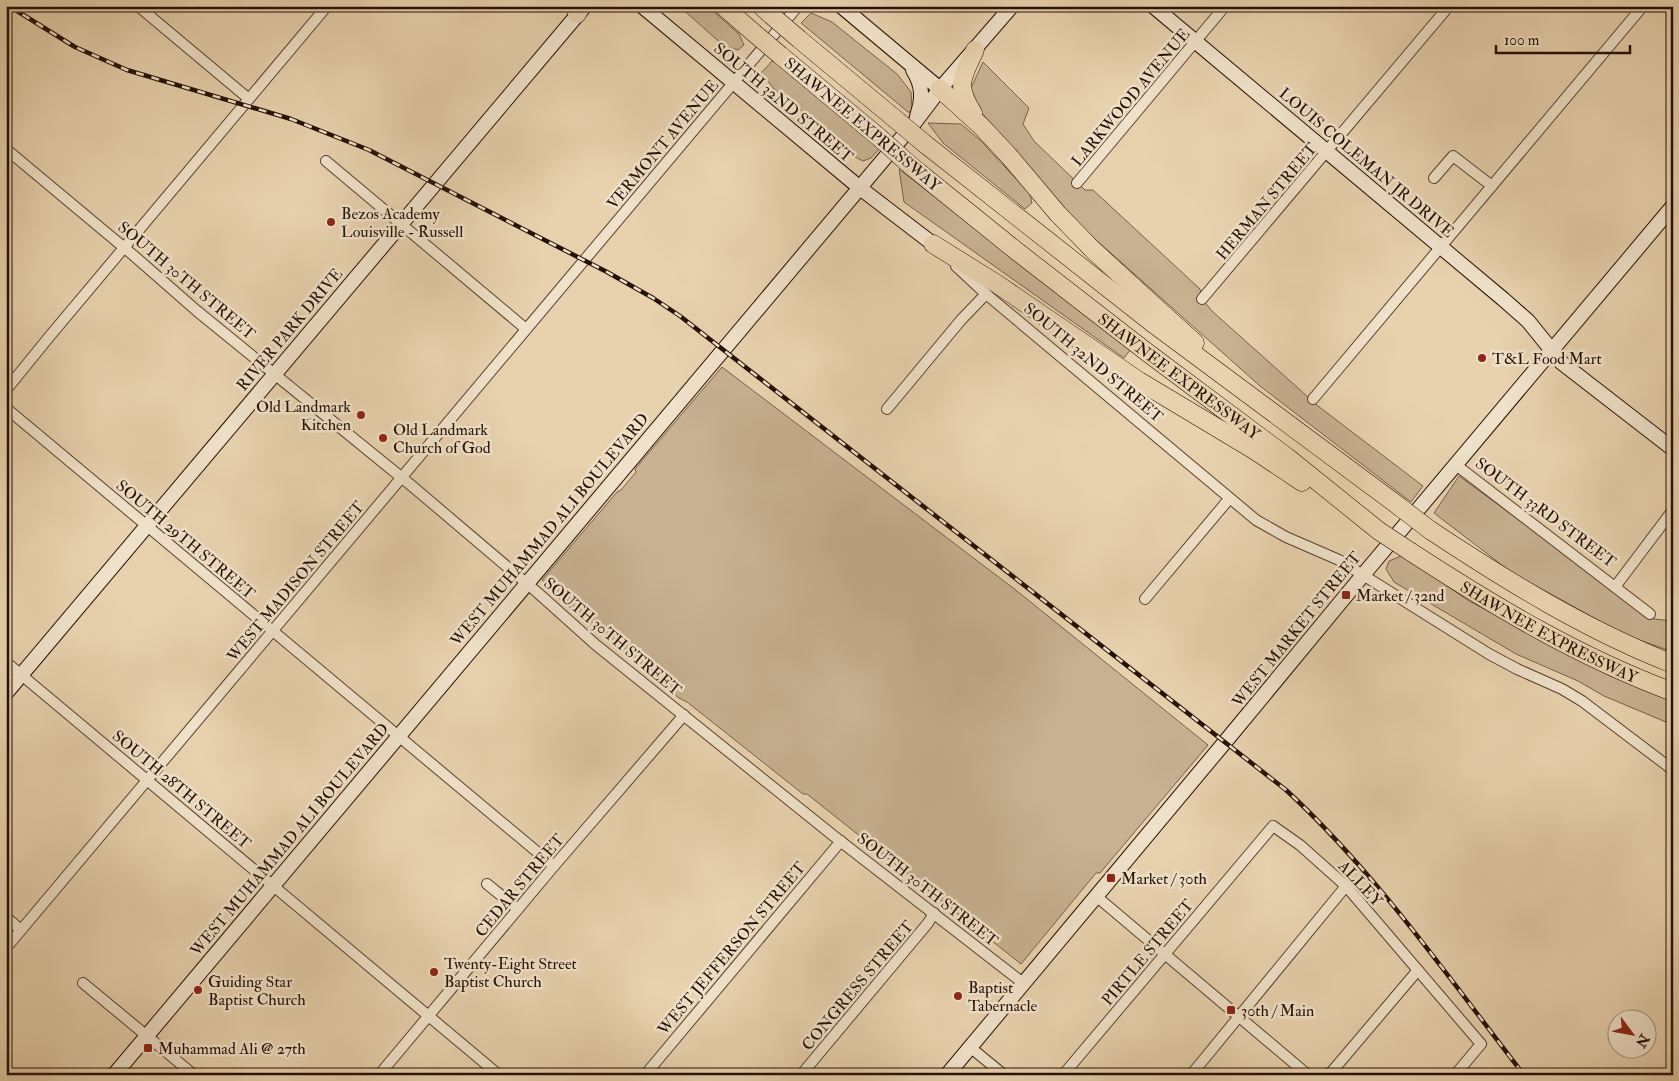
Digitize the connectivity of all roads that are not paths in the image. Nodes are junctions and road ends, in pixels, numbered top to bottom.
1 (138, 6) edge
2 (327, 6) edge
3 (723, 6) edge
4 (798, 6) edge
5 (840, 6) edge
6 (1012, 6) edge
7 (1153, 6) edge
8 (1225, 6) edge
9 (1448, 6) edge
10 (1643, 6) edge
11 (646, 8) edge
12 (580, 9) edge
13 (766, 11) edge
14 (1196, 41) junction
15 (974, 50) junction
16 (908, 64) junction
17 (734, 82) junction
18 (940, 90) junction
19 (248, 99) junction
20 (915, 122) junction
21 (981, 126) junction
22 (6, 149) edge
23 (1327, 151) junction
24 (326, 161) dead end
25 (1434, 178) dead end
26 (1077, 183) dead end
27 (1492, 186) junction
28 (860, 188) junction
29 (1670, 215) edge
30 (401, 223) junction
31 (607, 232) joint
32 (933, 244) junction
33 (1441, 247) junction
34 (125, 248) junction
35 (986, 294) junction
36 (1202, 299) dead end
37 (526, 328) junction
38 (1552, 351) junction
39 (275, 374) junction
40 (6, 390) edge
41 (1313, 399) dead end
42 (6, 408) edge
43 (886, 409) dead end
44 (1279, 418) junction
45 (1673, 449) edge
46 (1456, 465) junction
47 (401, 478) junction
48 (1230, 499) junction
49 (1673, 510) edge
50 (146, 526) junction
51 (1379, 531) junction
52 (1363, 575) junction
53 (527, 583) junction
54 (1615, 587) junction
55 (1145, 599) dead end
56 (1650, 614) dead end
57 (273, 630) junction
58 (6, 662) edge
59 (1673, 664) edge
60 (21, 675) junction
61 (1673, 692) edge
62 (6, 693) edge
63 (684, 715) junction
64 (399, 735) junction
65 (1673, 770) edge
66 (148, 780) junction
67 (1273, 826) joint
68 (841, 841) junction
69 (554, 866) junction
70 (487, 884) dead end
71 (273, 885) junction
72 (1346, 886) junction
73 (1096, 896) junction
74 (518, 909) junction
75 (934, 913) junction
76 (6, 918) edge
77 (21, 930) junction
78 (6, 948) edge
79 (1165, 954) junction
80 (1418, 970) junction
81 (83, 983) dead end
82 (1024, 983) junction
83 (428, 1016) junction
84 (1240, 1017) junction
85 (147, 1036) junction
86 (970, 1047) junction
87 (114, 1075) edge
88 (194, 1075) edge
89 (379, 1075) edge
90 (500, 1075) edge
91 (645, 1075) edge
92 (801, 1075) edge
93 (947, 1075) edge
94 (1004, 1075) edge
95 (1062, 1075) edge
96 (1191, 1075) edge
97 (1308, 1075) edge
98 (1329, 1075) edge
99 (1455, 1075) edge

1 - 19 street
2 - 19 street
3 - 51 highway, SHAWNEE EXPRESSWAY, bridge
4 - 17 street, VERMONT AVENUE
5 - 16 main road
6 - 15 main road, WEST MUHAMMAD ALI BOULEVARD
7 - 14 main road, LOUIS COLEMAN JR DRIVE
8 - 14 street, LARKWOOD AVENUE
9 - 23 street, HERMAN STREET
10 - 27 street
11 - 17 main road, SOUTH 32ND STREET
12 - 30 main road, RIVER PARK DRIVE
13 - 44 highway, SHAWNEE EXPRESSWAY, bridge
14 - 23 main road, LOUIS COLEMAN JR DRIVE
14 - 26 street, LARKWOOD AVENUE
15 - 18 main road, WEST MUHAMMAD ALI BOULEVARD
15 - 21 highway
16 - 18 main road
16 - 20 main road
17 - 28 main road, SOUTH 32ND STREET
17 - 31 street, VERMONT AVENUE
18 - 20 main road, WEST MUHAMMAD ALI BOULEVARD
18 - 21 highway
19 - 34 street
20 - 28 main road, WEST MUHAMMAD ALI BOULEVARD
21 - 44 highway
22 - 34 street, SOUTH 30TH STREET
23 - 33 main road, LOUIS COLEMAN JR DRIVE
23 - 36 street, HERMAN STREET
24 - 30 street
25 - 27 street
27 - 33 street
28 - 32 main road, SOUTH 32ND STREET
28 - 53 main road, WEST MUHAMMAD ALI BOULEVARD
29 - 38 main road, WEST MARKET STREET
30 - 37 street
30 - 39 main road, RIVER PARK DRIVE
31 - 37 street, WEST MADISON STREET
32 - 35 street, SOUTH 32ND STREET
32 - 51 highway
33 - 38 main road, LOUIS COLEMAN JR DRIVE
33 - 41 street
34 - 39 street, SOUTH 30TH STREET
34 - 40 street
35 - 43 street
35 - 48 street, SOUTH 32ND STREET
37 - 47 street, WEST MADISON STREET
38 - 45 main road, LOUIS COLEMAN JR DRIVE
38 - 46 main road, WEST MARKET STREET
39 - 47 street, SOUTH 30TH STREET
39 - 50 main road, RIVER PARK DRIVE
42 - 50 street, SOUTH 29TH STREET
44 - 59 highway, SHAWNEE EXPRESSWAY, bridge
46 - 52 main road, WEST MARKET STREET
46 - 54 street, SOUTH 33RD STREET
47 - 53 street, SOUTH 30TH STREET
47 - 57 street, WEST MADISON STREET
48 - 52 street, SOUTH 32ND STREET
48 - 55 street
49 - 54 street
50 - 57 street, SOUTH 29TH STREET
50 - 60 main road, RIVER PARK DRIVE
51 - 61 highway, SHAWNEE EXPRESSWAY, bridge
52 - 65 street, SOUTH 32ND STREET
52 - 73 main road, WEST MARKET STREET
53 - 63 street, SOUTH 30TH STREET
53 - 64 main road, WEST MUHAMMAD ALI BOULEVARD
54 - 56 street, SOUTH 33RD STREET
57 - 64 street, SOUTH 29TH STREET
57 - 66 street, WEST MADISON STREET
58 - 60 street, SOUTH 28TH STREET
60 - 62 main road, RIVER PARK DRIVE
60 - 66 street, SOUTH 28TH STREET
63 - 68 street, SOUTH 30TH STREET
63 - 69 street, CEDAR STREET
64 - 69 street, SOUTH 29TH STREET
64 - 71 main road, WEST MUHAMMAD ALI BOULEVARD
66 - 71 street, SOUTH 28TH STREET
66 - 77 street, WEST MADISON STREET
67 - 72 street, ALLEY
67 - 79 street, PIRTLE STREET
68 - 75 street, SOUTH 30TH STREET
68 - 91 street, WEST JEFFERSON STREET
69 - 74 street, CEDAR STREET
70 - 74 street
71 - 83 street, SOUTH 28TH STREET
71 - 85 main road, WEST MUHAMMAD ALI BOULEVARD
72 - 80 street, ALLEY
72 - 84 street
73 - 79 street
73 - 82 main road, WEST MARKET STREET
74 - 83 street, CEDAR STREET
75 - 82 street, SOUTH 30TH STREET
75 - 92 street, CONGRESS STREET
76 - 77 street
77 - 78 street, WEST MADISON STREET
79 - 84 street
79 - 95 street, PIRTLE STREET
80 - 98 street
80 - 99 street, ALLEY
81 - 85 street
82 - 86 main road, WEST MARKET STREET
83 - 89 street, CEDAR STREET
83 - 90 street, SOUTH 28TH STREET
84 - 96 street
84 - 97 street
85 - 87 main road, WEST MUHAMMAD ALI BOULEVARD
85 - 88 street
86 - 93 main road, WEST MARKET STREET
86 - 94 street

